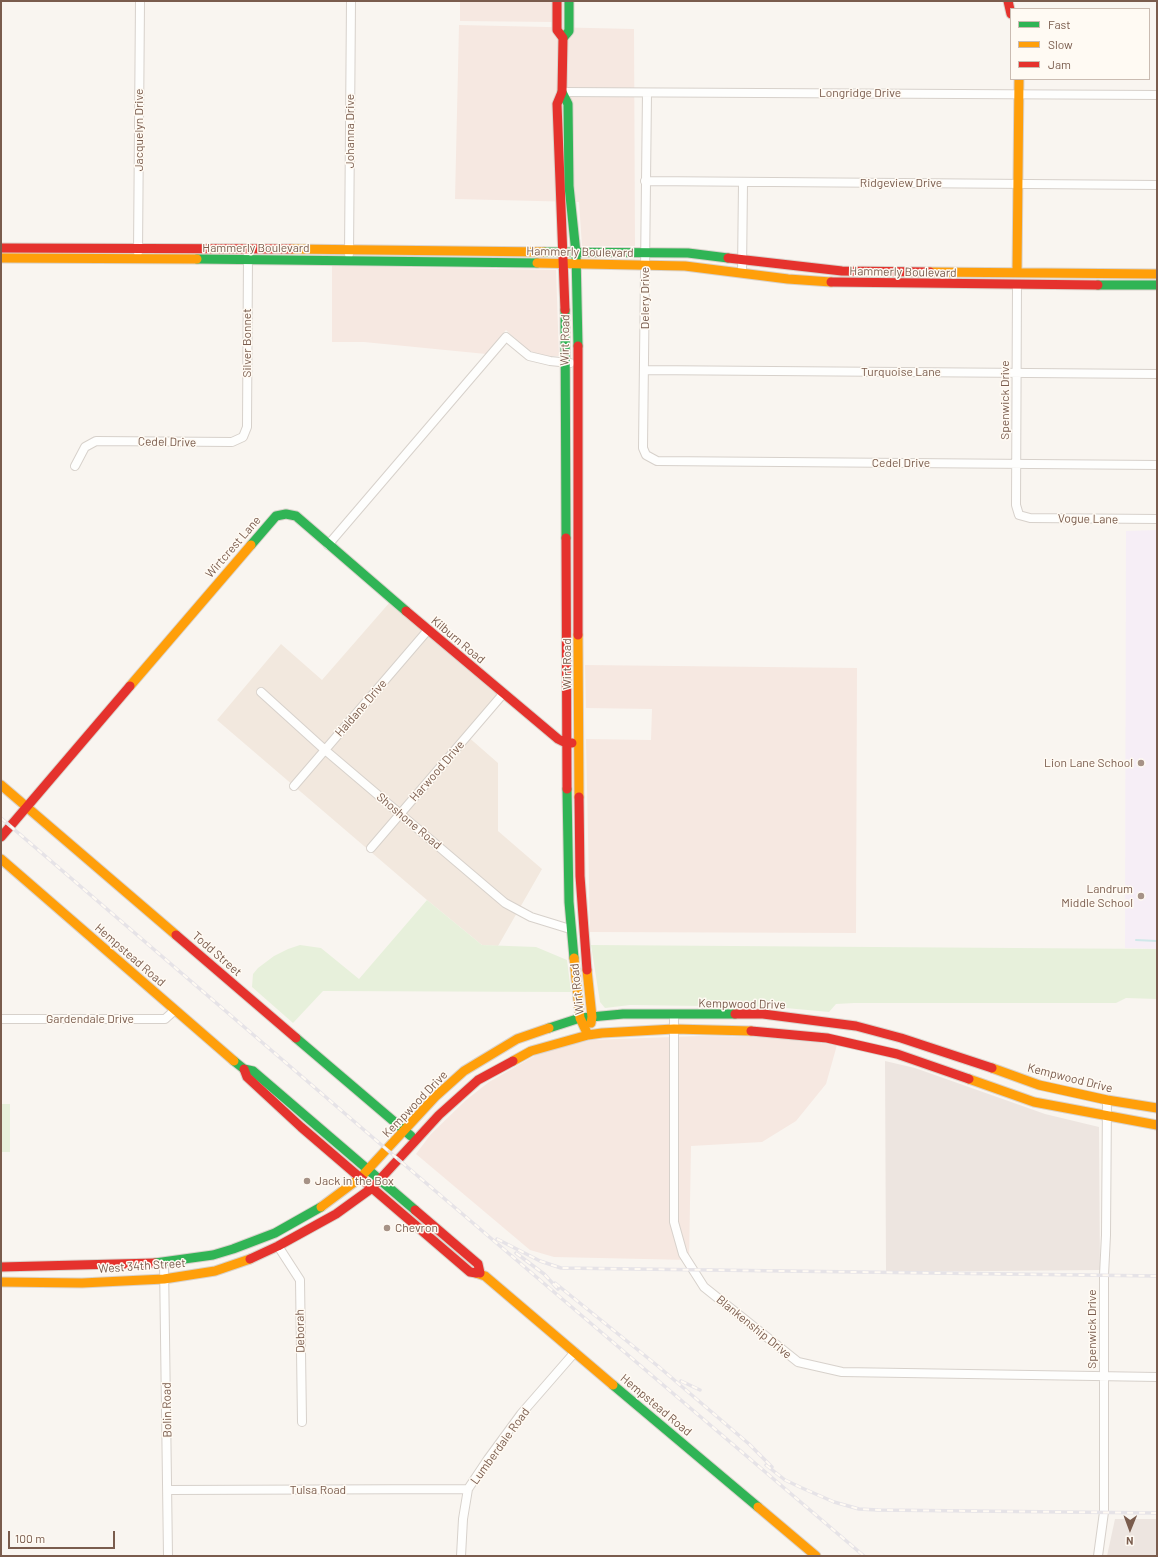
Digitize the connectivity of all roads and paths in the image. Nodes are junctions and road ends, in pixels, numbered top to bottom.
1 (140, 1) edge
2 (350, 1) edge
3 (557, 1) edge
4 (569, 1) edge
5 (563, 38) junction
6 (1019, 80) edge
7 (562, 92) junction
8 (647, 93) junction
9 (1019, 94) junction
10 (1157, 95) edge
11 (646, 182) junction
12 (743, 183) junction
13 (1018, 184) junction
14 (1157, 185) edge
15 (1, 248) edge
16 (138, 248) junction
17 (248, 249) junction
18 (349, 250) junction
19 (450, 251) junction
20 (576, 252) junction
21 (563, 253) junction
22 (645, 253) junction
23 (1, 258) edge
24 (138, 259) junction
25 (742, 259) junction
26 (248, 260) junction
27 (349, 261) junction
28 (450, 262) junction
29 (576, 263) junction
30 (564, 264) junction
31 (645, 265) junction
32 (862, 271) junction
33 (742, 272) junction
34 (1017, 272) junction
35 (1062, 272) junction
36 (1137, 274) junction
37 (1157, 274) edge
38 (862, 283) junction
39 (975, 284) junction
40 (1016, 285) junction
41 (1137, 285) junction
42 (1157, 285) edge
43 (577, 362) junction
44 (566, 363) junction
45 (644, 370) junction
46 (1017, 372) junction
47 (1157, 374) edge
48 (243, 437) joint
49 (646, 455) joint
50 (1017, 464) junction
51 (1157, 465) edge
52 (75, 466) dead end
53 (1019, 515) joint
54 (1157, 519) edge
55 (328, 545) junction
56 (428, 630) junction
57 (261, 692) dead end
58 (504, 694) junction
59 (566, 743) junction
60 (578, 744) junction
61 (325, 750) junction
62 (1, 785) edge
63 (294, 786) dead end
64 (26, 806) junction
65 (401, 814) junction
66 (1, 837) edge
67 (371, 848) dead end
68 (1, 859) edge
69 (570, 929) junction
70 (175, 1010) junction
71 (674, 1015) junction
72 (592, 1017) junction
73 (580, 1018) junction
74 (1, 1019) edge
75 (674, 1029) junction
76 (588, 1035) junction
77 (479, 1061) junction
78 (244, 1069) junction
79 (488, 1074) junction
80 (1107, 1100) junction
81 (1157, 1108) edge
82 (1106, 1116) junction
83 (1157, 1125) edge
84 (405, 1131) junction
85 (416, 1141) junction
86 (368, 1170) junction
87 (360, 1178) junction
88 (380, 1180) junction
89 (372, 1188) junction
90 (278, 1246) junction
91 (164, 1263) junction
92 (1, 1267) edge
93 (36, 1267) junction
94 (480, 1273) junction
95 (164, 1279) junction
96 (1, 1282) edge
97 (35, 1282) junction
98 (575, 1352) junction
99 (1104, 1375) junction
100 (1157, 1377) edge
101 (302, 1422) dead end
102 (468, 1489) junction
103 (168, 1490) junction
104 (168, 1556) edge
105 (462, 1556) edge
106 (816, 1556) edge
107 (1098, 1556) edge

1 - 16 street, Jacquelyn Drive
2 - 18 street, Johanna Drive
3 - 5 main road, Wirt Road
4 - 5 main road, Wirt Road
5 - 7 main road, Wirt Road
6 - 9 main road
7 - 8 street, Longridge Drive
7 - 20 main road, Wirt Road
7 - 21 main road, Wirt Road
8 - 9 street, Longridge Drive
8 - 11 street, Delery Drive
9 - 10 street, Longridge Drive
9 - 13 main road
11 - 12 street, Ridgeview Drive
11 - 22 street, Delery Drive
12 - 13 street, Ridgeview Drive
12 - 25 street
13 - 14 street, Ridgeview Drive
13 - 34 main road
15 - 16 main road, Hammerly Boulevard
16 - 17 main road, Hammerly Boulevard
16 - 24 street, Jacquelyn Drive
17 - 18 main road, Hammerly Boulevard
17 - 26 street, Silver Bonnet
18 - 19 main road, Hammerly Boulevard
18 - 27 street, Johanna Drive
19 - 21 main road, Hammerly Boulevard
19 - 28 main road
20 - 21 main road, Hammerly Boulevard
20 - 22 main road, Hammerly Boulevard
20 - 29 main road, Wirt Road
21 - 30 main road, Wirt Road
22 - 25 main road, Hammerly Boulevard
22 - 31 street, Delery Drive
23 - 24 main road, Hammerly Boulevard
24 - 26 main road, Hammerly Boulevard
25 - 32 main road, Hammerly Boulevard
25 - 33 street
26 - 27 main road, Hammerly Boulevard
26 - 48 street, Silver Bonnet
27 - 28 main road, Hammerly Boulevard
28 - 30 main road, Hammerly Boulevard
29 - 30 main road, Hammerly Boulevard
29 - 31 main road, Hammerly Boulevard
29 - 43 main road, Wirt Road
30 - 44 main road, Wirt Road
31 - 33 main road, Hammerly Boulevard
31 - 45 street, Delery Drive
32 - 34 main road, Hammerly Boulevard
32 - 38 main road
33 - 38 main road, Hammerly Boulevard
34 - 35 main road, Hammerly Boulevard
34 - 39 main road
35 - 36 main road, Hammerly Boulevard
35 - 40 main road
36 - 37 main road, Hammerly Boulevard
36 - 41 main road
38 - 39 main road, Hammerly Boulevard
39 - 40 main road, Hammerly Boulevard
40 - 41 main road, Hammerly Boulevard
40 - 46 street, Spenwick Drive
41 - 42 main road, Hammerly Boulevard
43 - 44 street
43 - 60 main road, Wirt Road
44 - 55 street
44 - 59 main road, Wirt Road
45 - 46 street, Turquoise Lane
45 - 49 street, Delery Drive
46 - 47 street, Turquoise Lane
46 - 50 street, Spenwick Drive
48 - 52 street, Cedel Drive
49 - 50 street, Cedel Drive
50 - 51 street, Cedel Drive
50 - 53 street, Spenwick Drive
53 - 54 street, Vogue Lane
55 - 56 main road, Kilburn Road
55 - 64 main road, Wirtcrest Lane
56 - 58 main road, Kilburn Road
56 - 61 street, Haldane Drive
57 - 61 street, Shoshone Road
58 - 59 main road, Kilburn Road
58 - 65 street, Harwood Drive
59 - 60 main road, Kilburn Road
59 - 69 main road, Wirt Road
60 - 72 main road, Wirt Road
61 - 63 street, Haldane Drive
61 - 65 street, Shoshone Road
62 - 64 main road, Todd Street
64 - 66 main road, Wirtcrest Lane
64 - 84 main road, Todd Street
65 - 67 street, Harwood Drive
65 - 69 street, Shoshone Road
68 - 70 main road, Hempstead Road
69 - 73 main road, Wirt Road
70 - 74 street, Gardendale Drive
70 - 78 main road, Hempstead Road
71 - 72 main road, Kempwood Drive
71 - 75 street, Blankenship Drive
71 - 80 main road, Kempwood Drive
72 - 73 main road, Kempwood Drive
72 - 76 main road, Wirt Road
73 - 76 main road, Wirt Road
73 - 77 main road, Kempwood Drive
75 - 76 main road, Kempwood Drive
75 - 82 main road, Kempwood Drive
75 - 99 street, Blankenship Drive
76 - 79 main road, Kempwood Drive
77 - 79 main road
77 - 84 main road, Kempwood Drive
78 - 86 main road, Hempstead Road
78 - 87 main road, Hempstead Road
79 - 85 main road, Kempwood Drive
80 - 81 main road, Kempwood Drive
80 - 82 street, Spenwick Drive
82 - 83 main road, Kempwood Drive
82 - 99 street, Spenwick Drive
84 - 85 main road, Todd Street
84 - 86 main road, Kempwood Drive
85 - 88 main road, Kempwood Drive
86 - 87 main road, West 34th Street
86 - 88 main road, Hempstead Road
87 - 89 main road, Hempstead Road
87 - 91 main road, West 34th Street
88 - 89 main road, West 34th Street
88 - 94 main road, Hempstead Road
89 - 90 main road, West 34th Street
89 - 94 main road, Hempstead Road
90 - 95 main road, West 34th Street
90 - 101 street, Deborah
91 - 93 main road, West 34th Street
91 - 95 street, Bolin Road
92 - 93 main road, West 34th Street
93 - 97 main road
94 - 98 main road, Hempstead Road
95 - 97 main road, West 34th Street
95 - 103 street, Bolin Road
96 - 97 main road, West 34th Street
98 - 102 street, Lumberdale Road
98 - 106 main road, Hempstead Road
99 - 100 street, Blankenship Drive
99 - 107 street, Spenwick Drive
102 - 103 street, Tulsa Road
102 - 105 street, Lumberdale Road
103 - 104 street, Bolin Road

